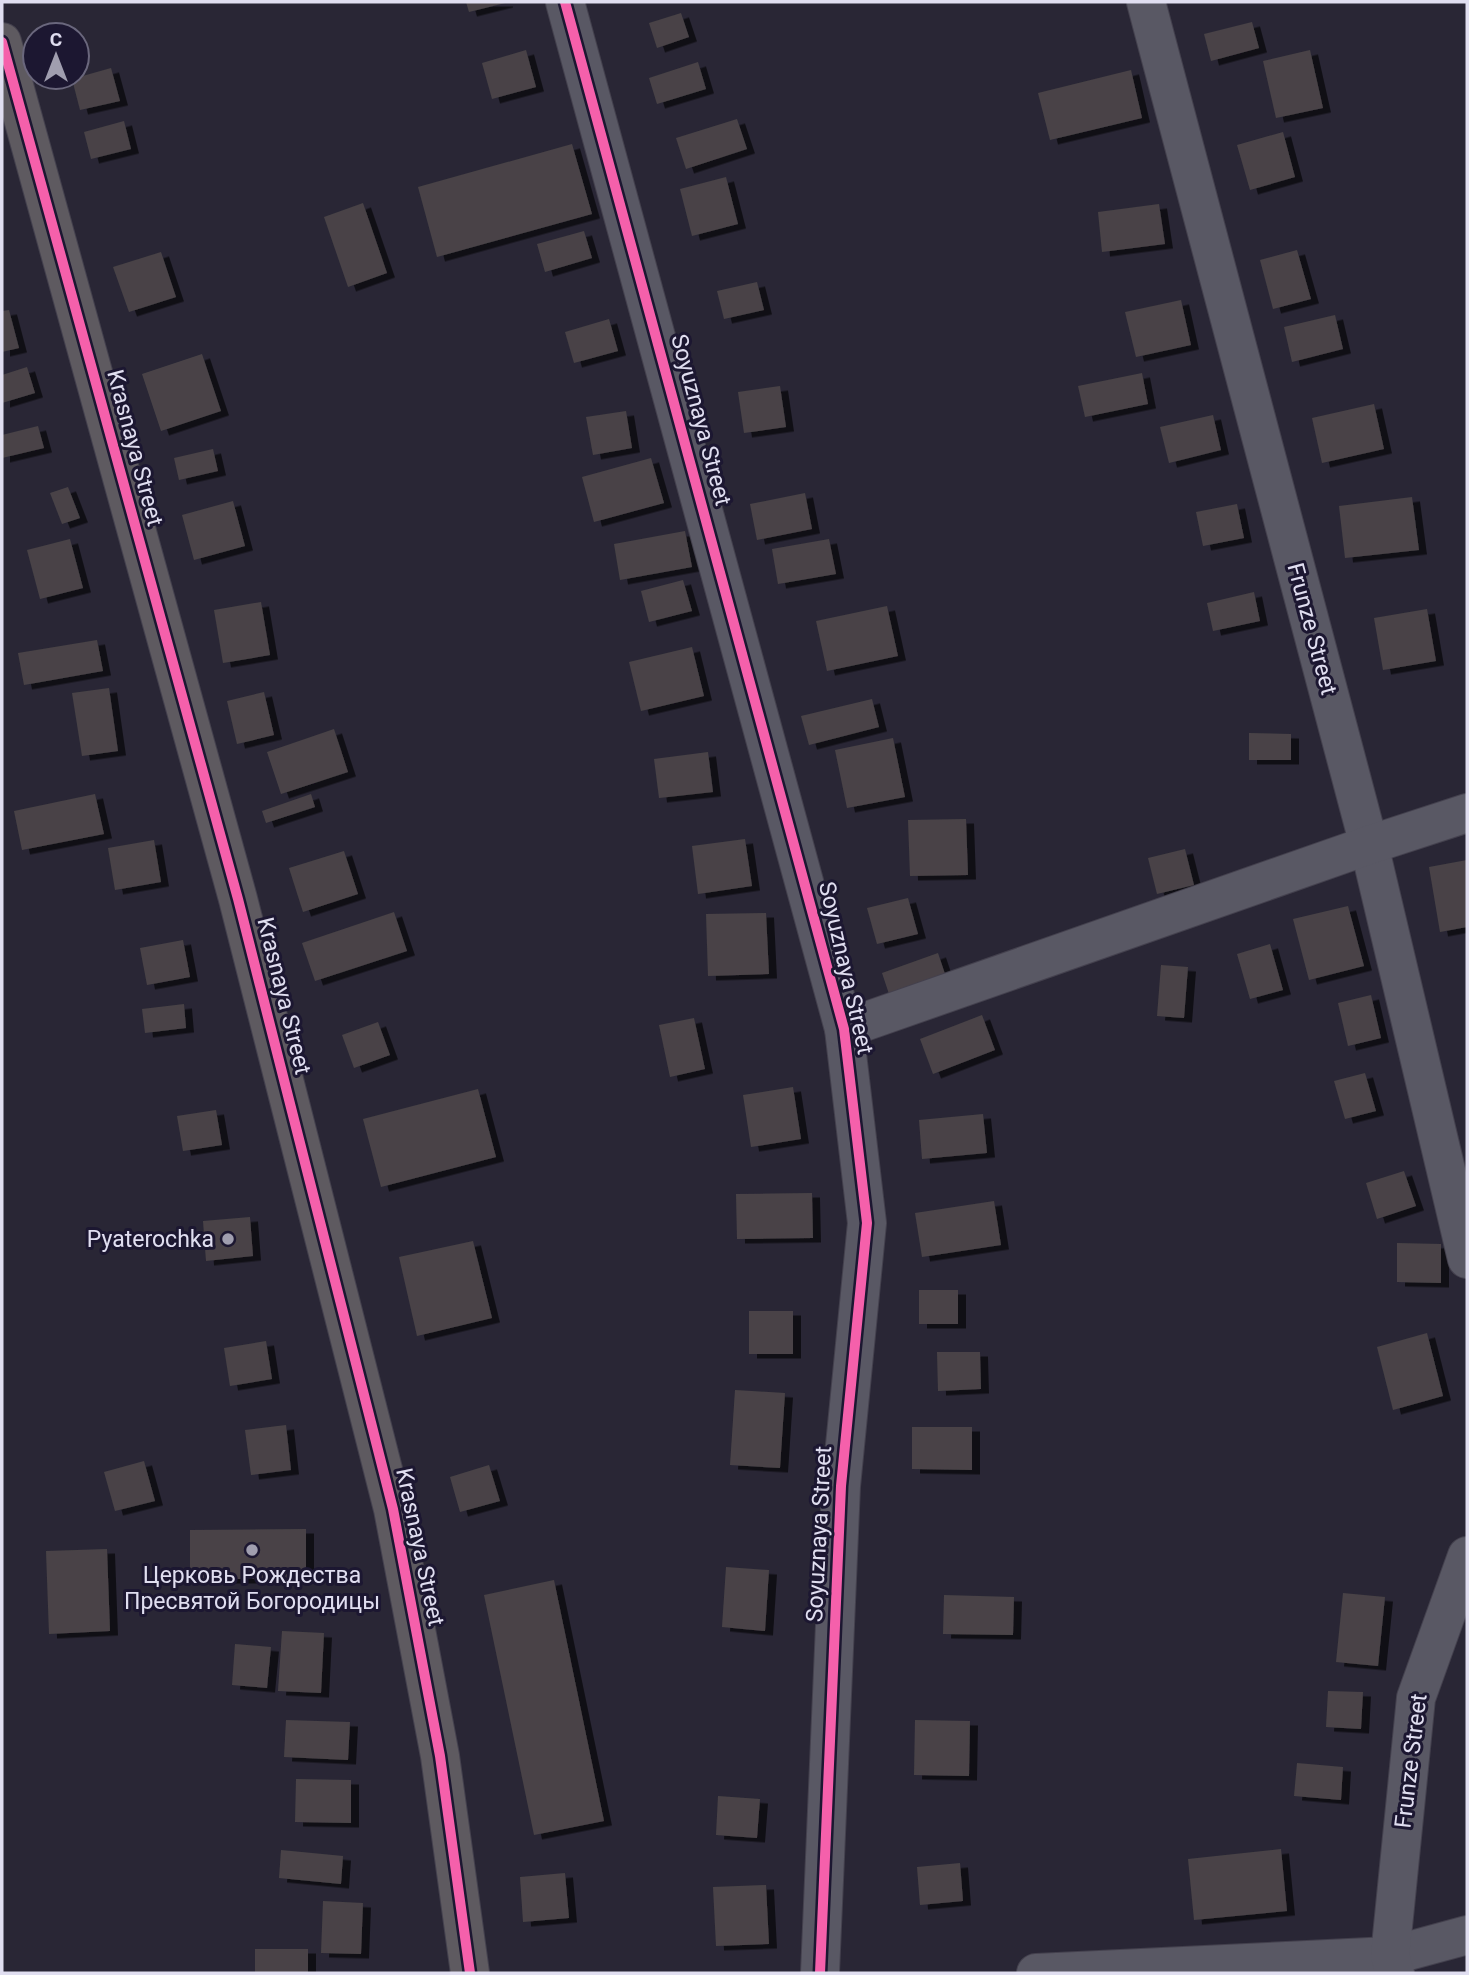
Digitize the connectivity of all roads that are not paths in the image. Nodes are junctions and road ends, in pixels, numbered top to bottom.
1 (565, 2) edge
2 (1146, 2) edge
3 (2, 41) edge
4 (1467, 813) edge
5 (1369, 845) junction
6 (844, 1029) junction
7 (1467, 1259) edge
8 (1467, 1556) edge
9 (1467, 1935) edge
10 (1392, 1964) edge
11 (470, 1973) edge
12 (820, 1973) edge
13 (1036, 1973) edge

1 - 6 street, Soyuznaya Street
2 - 5 street, Frunze Street
3 - 11 street, Krasnaya Street
4 - 5 street
5 - 6 street
5 - 7 street, Frunze Street
6 - 12 street, Soyuznaya Street
8 - 10 street, Frunze Street
9 - 10 street
10 - 13 street

